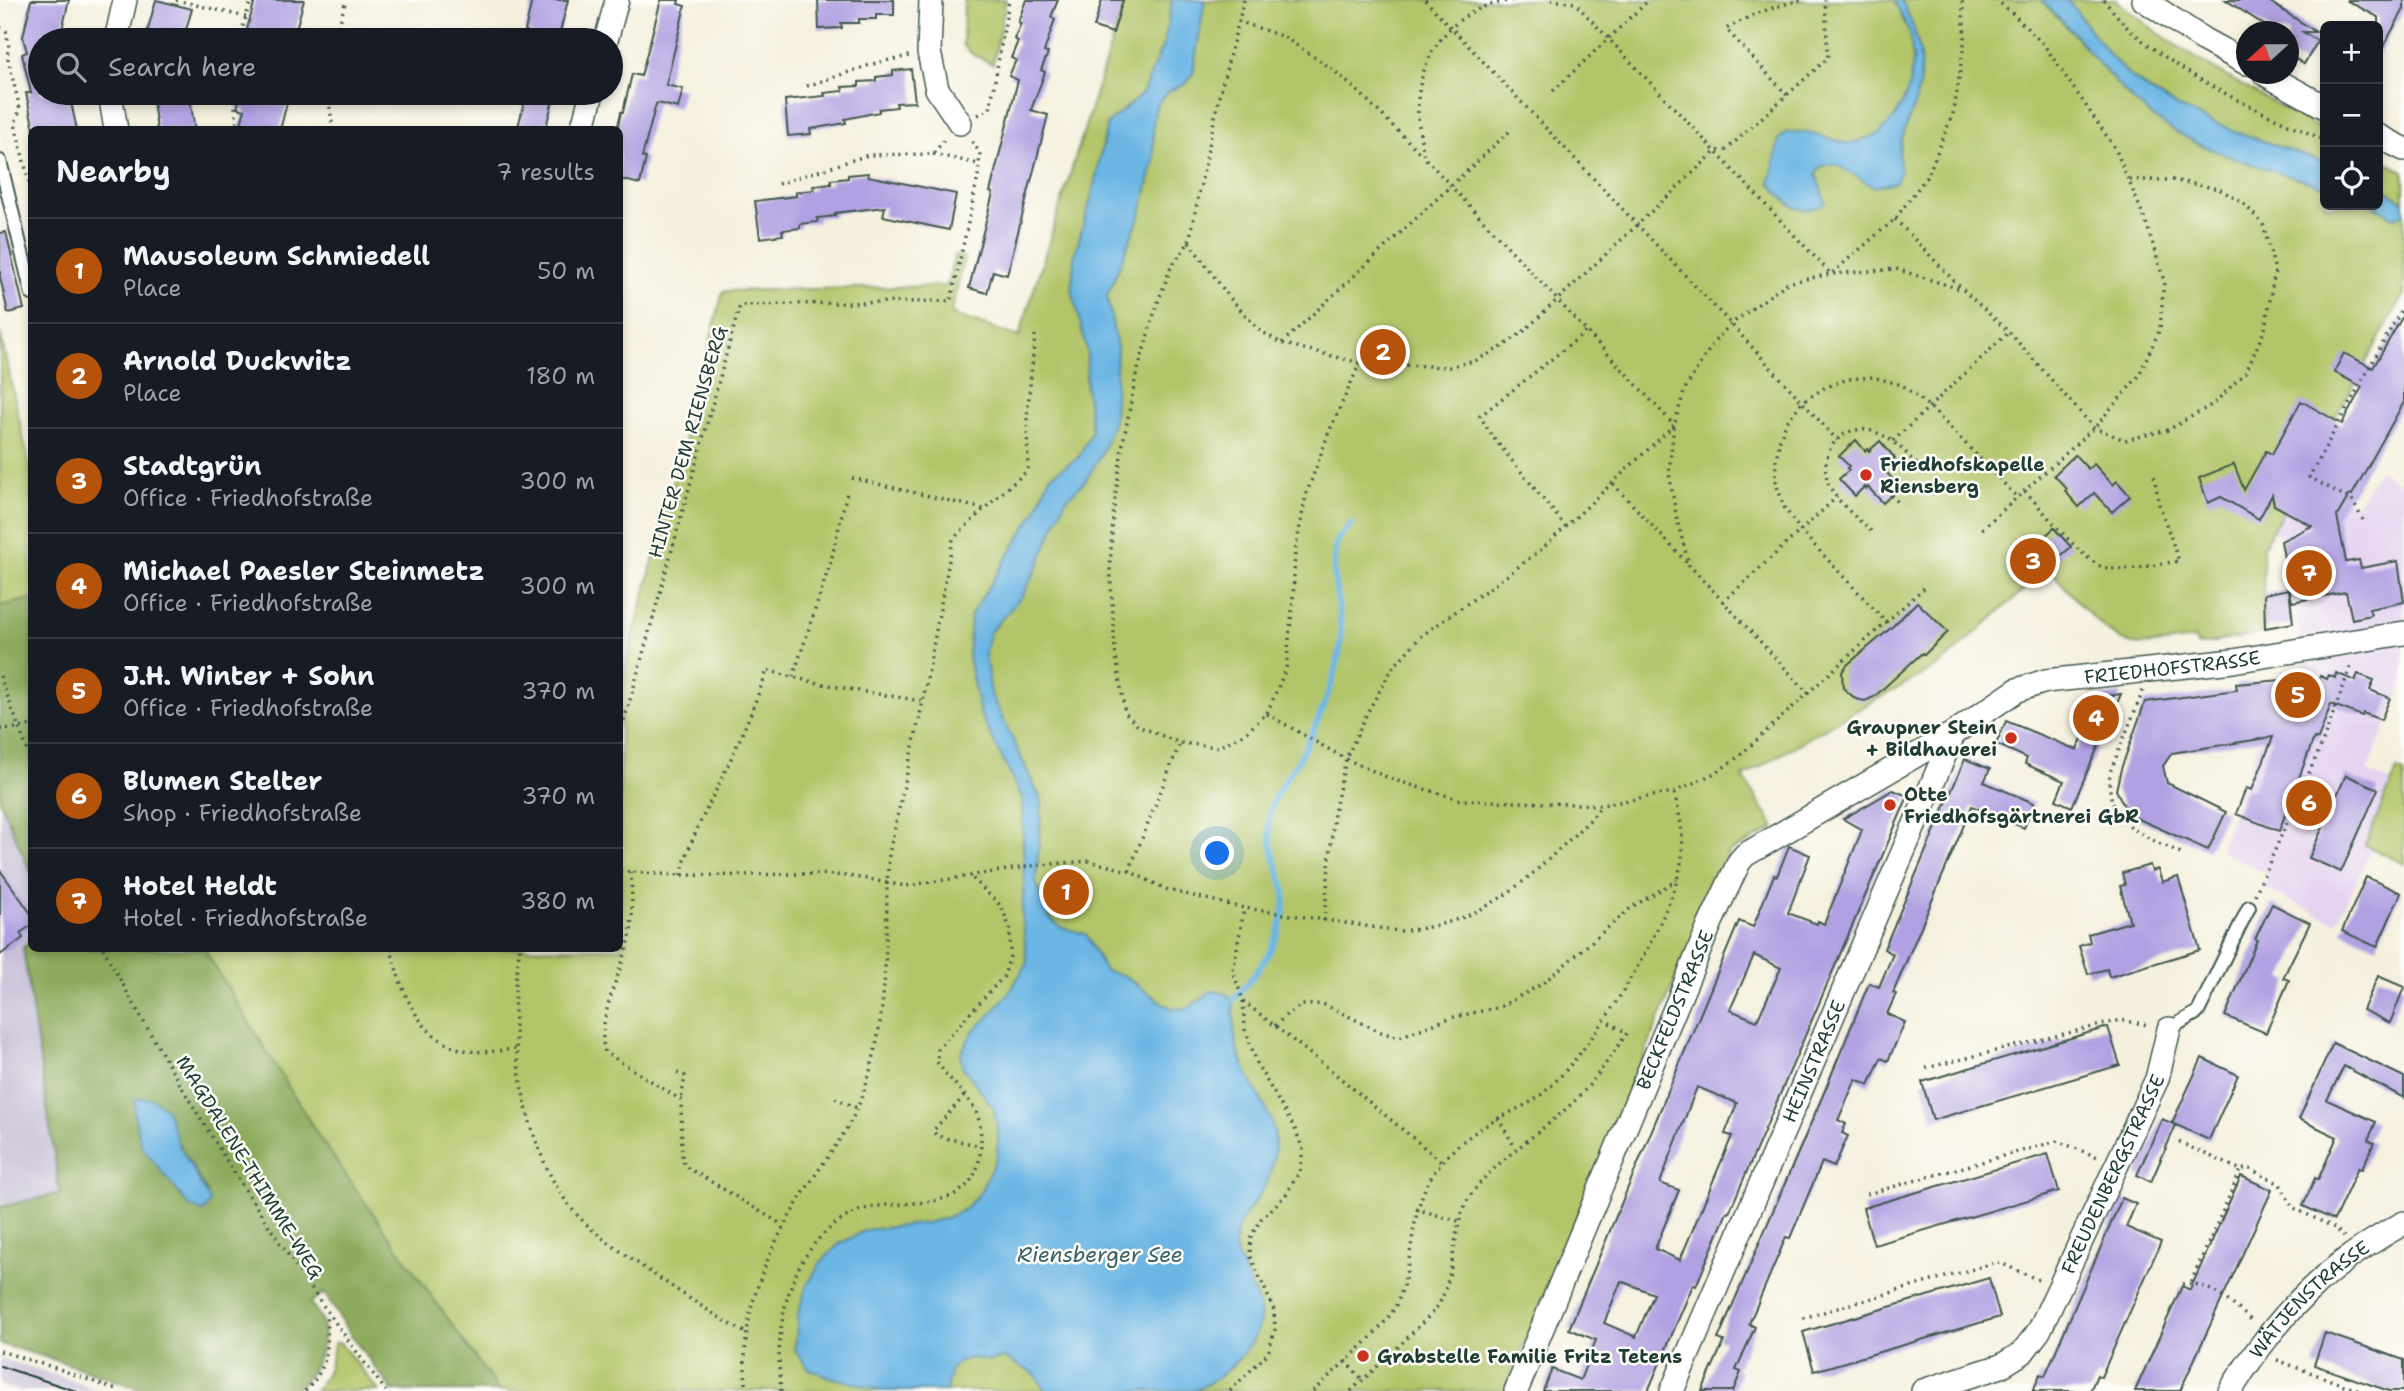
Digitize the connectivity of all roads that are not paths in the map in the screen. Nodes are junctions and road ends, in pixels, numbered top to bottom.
1 (125, 0) edge
2 (617, 0) edge
3 (931, 0) edge
4 (2144, 0) edge
5 (119, 28) edge
6 (609, 28) edge
7 (2236, 58) edge
8 (2283, 84) edge
9 (2320, 104) edge
10 (112, 105) edge
11 (589, 105) edge
12 (960, 123) road end
13 (115, 126) edge
14 (583, 126) edge
15 (2383, 138) edge
16 (2404, 149) edge
17 (0, 161) edge
18 (28, 277) edge
19 (2404, 633) edge
20 (1954, 733) junction
21 (2249, 907) road end
22 (2169, 1030) joint
23 (2404, 1223) edge
24 (1516, 1391) edge
25 (1672, 1391) edge
26 (1923, 1391) edge
27 (2230, 1391) edge

1 - 5 street
2 - 6 street
3 - 12 street
4 - 7 street
8 - 9 street
10 - 13 street
11 - 14 street
15 - 16 street
17 - 18 lane
19 - 20 street, FRIEDHOFSTRASSE
20 - 24 street, BECKFELDSTRASSE
20 - 25 street, HEINSTRASSE
21 - 22 lane
22 - 26 street, FREUDENBERGSTRASSE
23 - 27 street, WÄTJENSTRASSE

